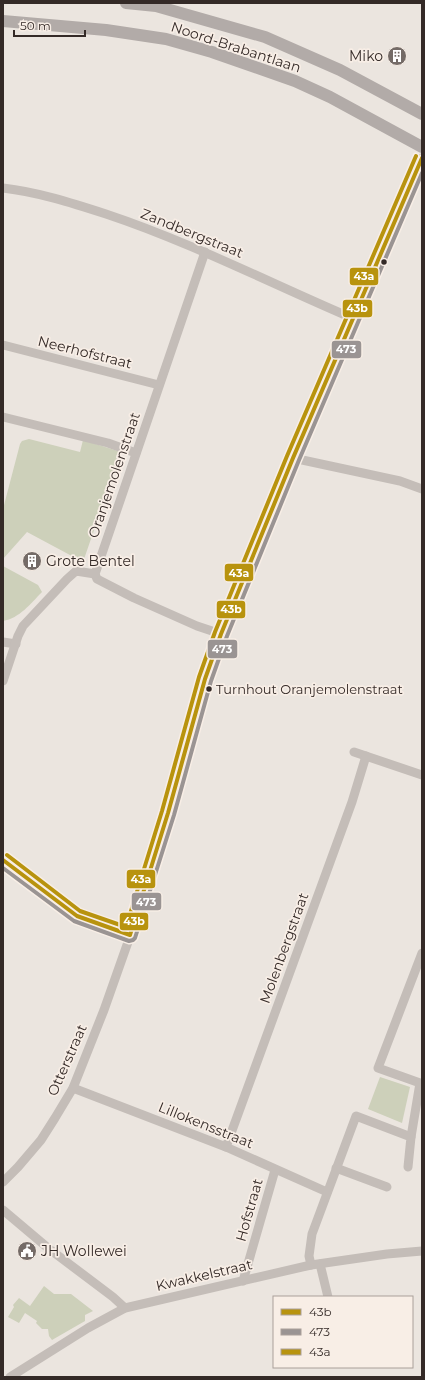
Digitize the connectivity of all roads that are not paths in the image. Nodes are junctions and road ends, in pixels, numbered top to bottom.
1 (126, 3) edge
2 (155, 4) edge
3 (3, 21) edge
4 (422, 114) edge
5 (422, 147) edge
6 (422, 158) edge
7 (3, 188) edge
8 (204, 252) junction
9 (352, 318) junction
10 (3, 345) edge
11 (159, 385) junction
12 (3, 417) edge
13 (136, 453) junction
14 (293, 458) junction
15 (422, 489) edge
16 (95, 574) junction
17 (221, 634) junction
18 (3, 642) edge
19 (16, 644) junction
20 (3, 681) edge
21 (354, 752) dead end
22 (366, 756) junction
23 (422, 775) edge
24 (3, 860) edge
25 (130, 935) junction
26 (422, 953) edge
27 (421, 1080) edge
28 (73, 1088) junction
29 (411, 1137) junction
30 (226, 1147) junction
31 (408, 1167) dead end
32 (275, 1170) junction
33 (336, 1170) junction
34 (3, 1182) edge
35 (387, 1188) dead end
36 (327, 1192) junction
37 (3, 1210) edge
38 (422, 1251) edge
39 (315, 1265) junction
40 (243, 1281) junction
41 (328, 1296) edge
42 (125, 1308) junction
43 (10, 1377) edge

1 - 2 main road, Noord-Brabantlaan
2 - 4 main road, Noord-Brabantlaan
3 - 5 main road, Noord-Brabantlaan
6 - 9 street, Otterstraat
7 - 8 street, Zandbergstraat
8 - 9 street, Zandbergstraat
8 - 11 street, Oranjemolenstraat
9 - 14 street, Otterstraat
10 - 11 street, Neerhofstraat
11 - 13 street, Oranjemolenstraat
12 - 13 street
13 - 16 street, Oranjemolenstraat
14 - 15 street
14 - 17 street, Otterstraat
16 - 17 street
16 - 19 street
17 - 25 street, Otterstraat
18 - 19 street
19 - 20 street
21 - 22 street
22 - 23 street
22 - 30 street, Molenbergstraat
24 - 25 street
25 - 28 street, Otterstraat
26 - 27 street
27 - 29 street
28 - 30 street, Lillokensstraat
28 - 34 street, Otterstraat
29 - 31 street
29 - 33 street
30 - 32 street, Lillokensstraat
32 - 36 street, Lillokensstraat
32 - 40 street, Hofstraat
33 - 35 street
33 - 36 street
36 - 39 street
37 - 42 street
38 - 39 street, Kwakkelstraat
39 - 40 street, Kwakkelstraat
39 - 41 street
40 - 42 street, Kwakkelstraat
42 - 43 street, Kwakkelstraat

